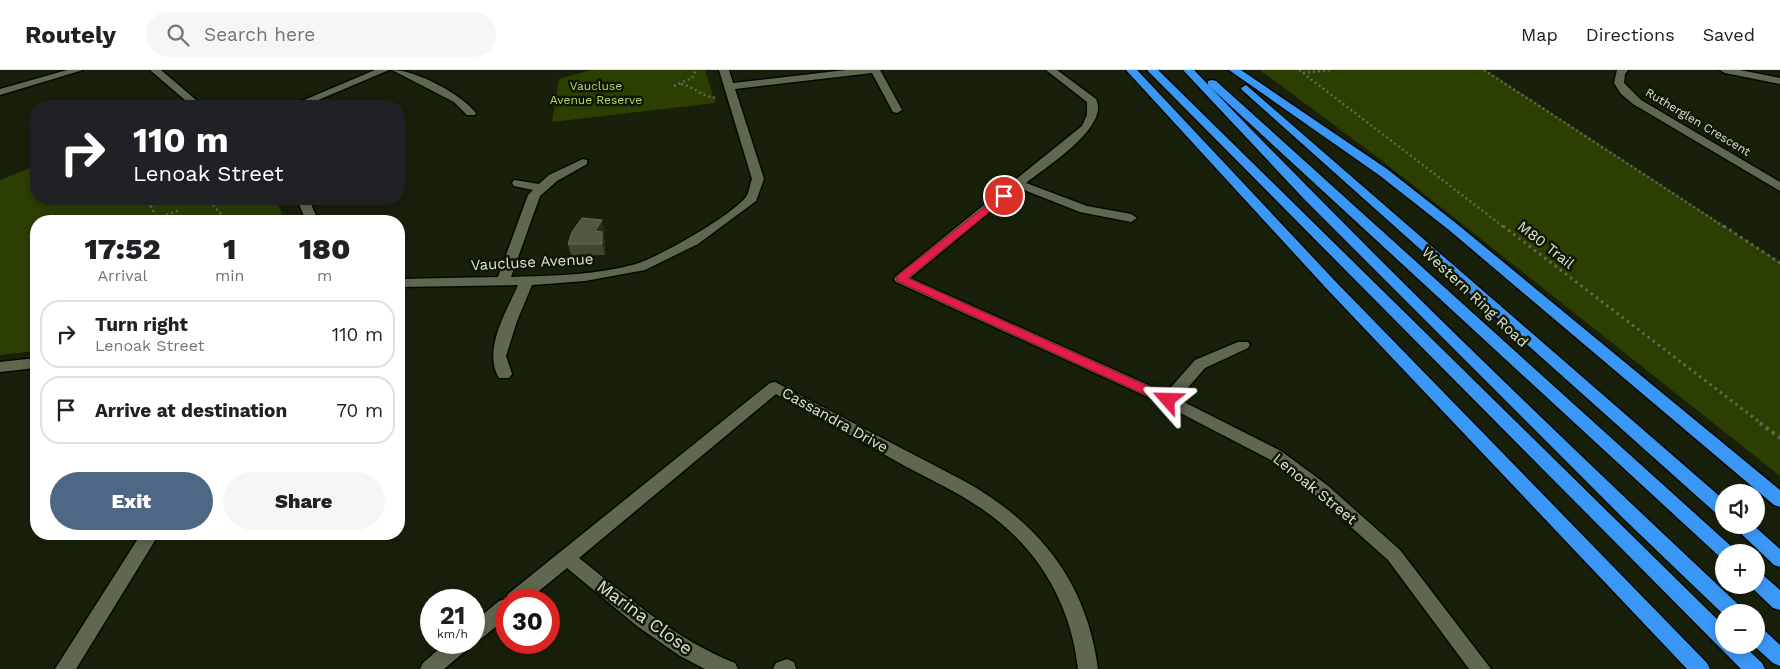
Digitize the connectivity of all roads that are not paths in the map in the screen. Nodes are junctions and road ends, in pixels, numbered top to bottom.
1 (78, 70) edge
2 (175, 70) edge
3 (384, 70) edge
4 (397, 70) edge
5 (724, 70) edge
6 (873, 70) edge
7 (1051, 70) edge
8 (1131, 70) edge
9 (1152, 70) edge
10 (1188, 70) edge
11 (1198, 70) edge
12 (1226, 70) edge
13 (1234, 70) edge
14 (1725, 70) edge
15 (1617, 71) edge
16 (158, 72) edge
17 (1780, 81) edge
18 (729, 87) junction
19 (0, 92) edge
20 (191, 100) edge
21 (310, 100) edge
22 (897, 110) dead end
23 (471, 113) dead end
24 (583, 162) dead end
25 (518, 183) dead end
26 (1019, 184) junction
27 (1780, 187) edge
28 (540, 188) junction
29 (1131, 218) dead end
30 (503, 281) junction
31 (526, 281) junction
32 (405, 283) edge
33 (1243, 345) dead end
34 (30, 364) edge
35 (0, 367) edge
36 (504, 374) dead end
37 (1168, 400) junction
38 (1780, 500) edge
39 (1715, 502) edge
40 (1751, 534) edge
41 (146, 540) edge
42 (1717, 544) edge
43 (566, 558) junction
44 (1780, 560) edge
45 (1765, 588) edge
46 (528, 589) edge
47 (1780, 602) edge
48 (1725, 604) edge
49 (495, 616) edge
50 (485, 624) edge
51 (1715, 630) edge
52 (1765, 644) edge
53 (448, 654) edge
54 (1739, 654) edge
55 (1780, 658) edge
56 (787, 668) edge
57 (65, 669) edge
58 (430, 669) edge
59 (728, 669) edge
60 (782, 669) edge
61 (1088, 669) edge
62 (1481, 669) edge
63 (1700, 669) edge
64 (1755, 669) edge

1 - 19 street
2 - 16 street
3 - 21 street
4 - 23 street
5 - 18 street, Vaucluse Avenue
6 - 18 street
6 - 22 street
7 - 26 street, Lenoak Street
8 - 63 highway
9 - 51 highway
10 - 48 highway
11 - 42 highway, Western Ring Road
12 - 39 highway, Western Ring Road
13 - 38 highway
14 - 17 street
15 - 27 street, Rutherglen Crescent
16 - 20 street
18 - 31 street, Vaucluse Avenue
24 - 28 street
25 - 28 street
26 - 29 street
26 - 37 street, Lenoak Street
28 - 30 street
30 - 31 street, Vaucluse Avenue
30 - 32 street, Vaucluse Avenue
31 - 36 street
33 - 37 street
34 - 35 street
37 - 62 street, Lenoak Street
40 - 44 highway
41 - 57 street
43 - 46 street, Cassandra Drive
43 - 59 street, Marina Close
43 - 61 street, Cassandra Drive
45 - 47 highway
49 - 50 street
52 - 55 highway
53 - 58 street
54 - 64 highway
56 - 60 street

